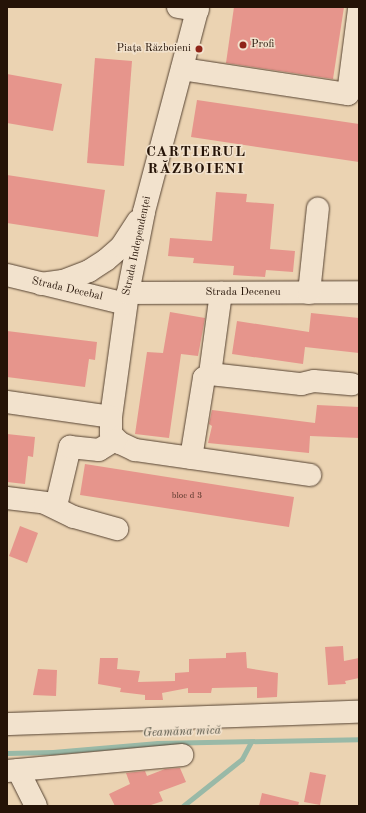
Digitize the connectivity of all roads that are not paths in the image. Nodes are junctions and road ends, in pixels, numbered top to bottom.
1 (191, 8) edge
2 (359, 9) edge
3 (182, 69) junction
4 (318, 208) dead end
5 (144, 212) junction
6 (7, 275) edge
7 (42, 284) junction
8 (359, 292) edge
9 (221, 293) junction
10 (309, 293) junction
11 (127, 299) junction
12 (210, 374) junction
13 (352, 384) dead end
14 (7, 402) edge
15 (111, 416) junction
16 (115, 440) junction
17 (191, 458) junction
18 (310, 475) dead end
19 (7, 498) edge
20 (56, 506) junction
21 (117, 529) dead end
22 (359, 712) edge
23 (7, 724) edge
24 (182, 755) dead end
25 (12, 771) edge
26 (36, 806) edge

1 - 3 street, Strada Independenței
2 - 3 street
3 - 5 street, Strada Independenței
4 - 10 street
5 - 7 street
5 - 11 street, Strada Independenței
6 - 7 street, Strada Decebal
7 - 11 street, Strada Decebal
8 - 10 street, Strada Deceneu
9 - 10 street, Strada Deceneu
9 - 11 street, Strada Deceneu
9 - 12 street
11 - 15 street, Strada Independenței
12 - 13 street
12 - 17 street
14 - 15 street
15 - 16 street, Strada Independenței
16 - 17 street
16 - 20 street
17 - 18 street
19 - 20 street
20 - 21 street
22 - 23 street
24 - 25 street
25 - 26 street

